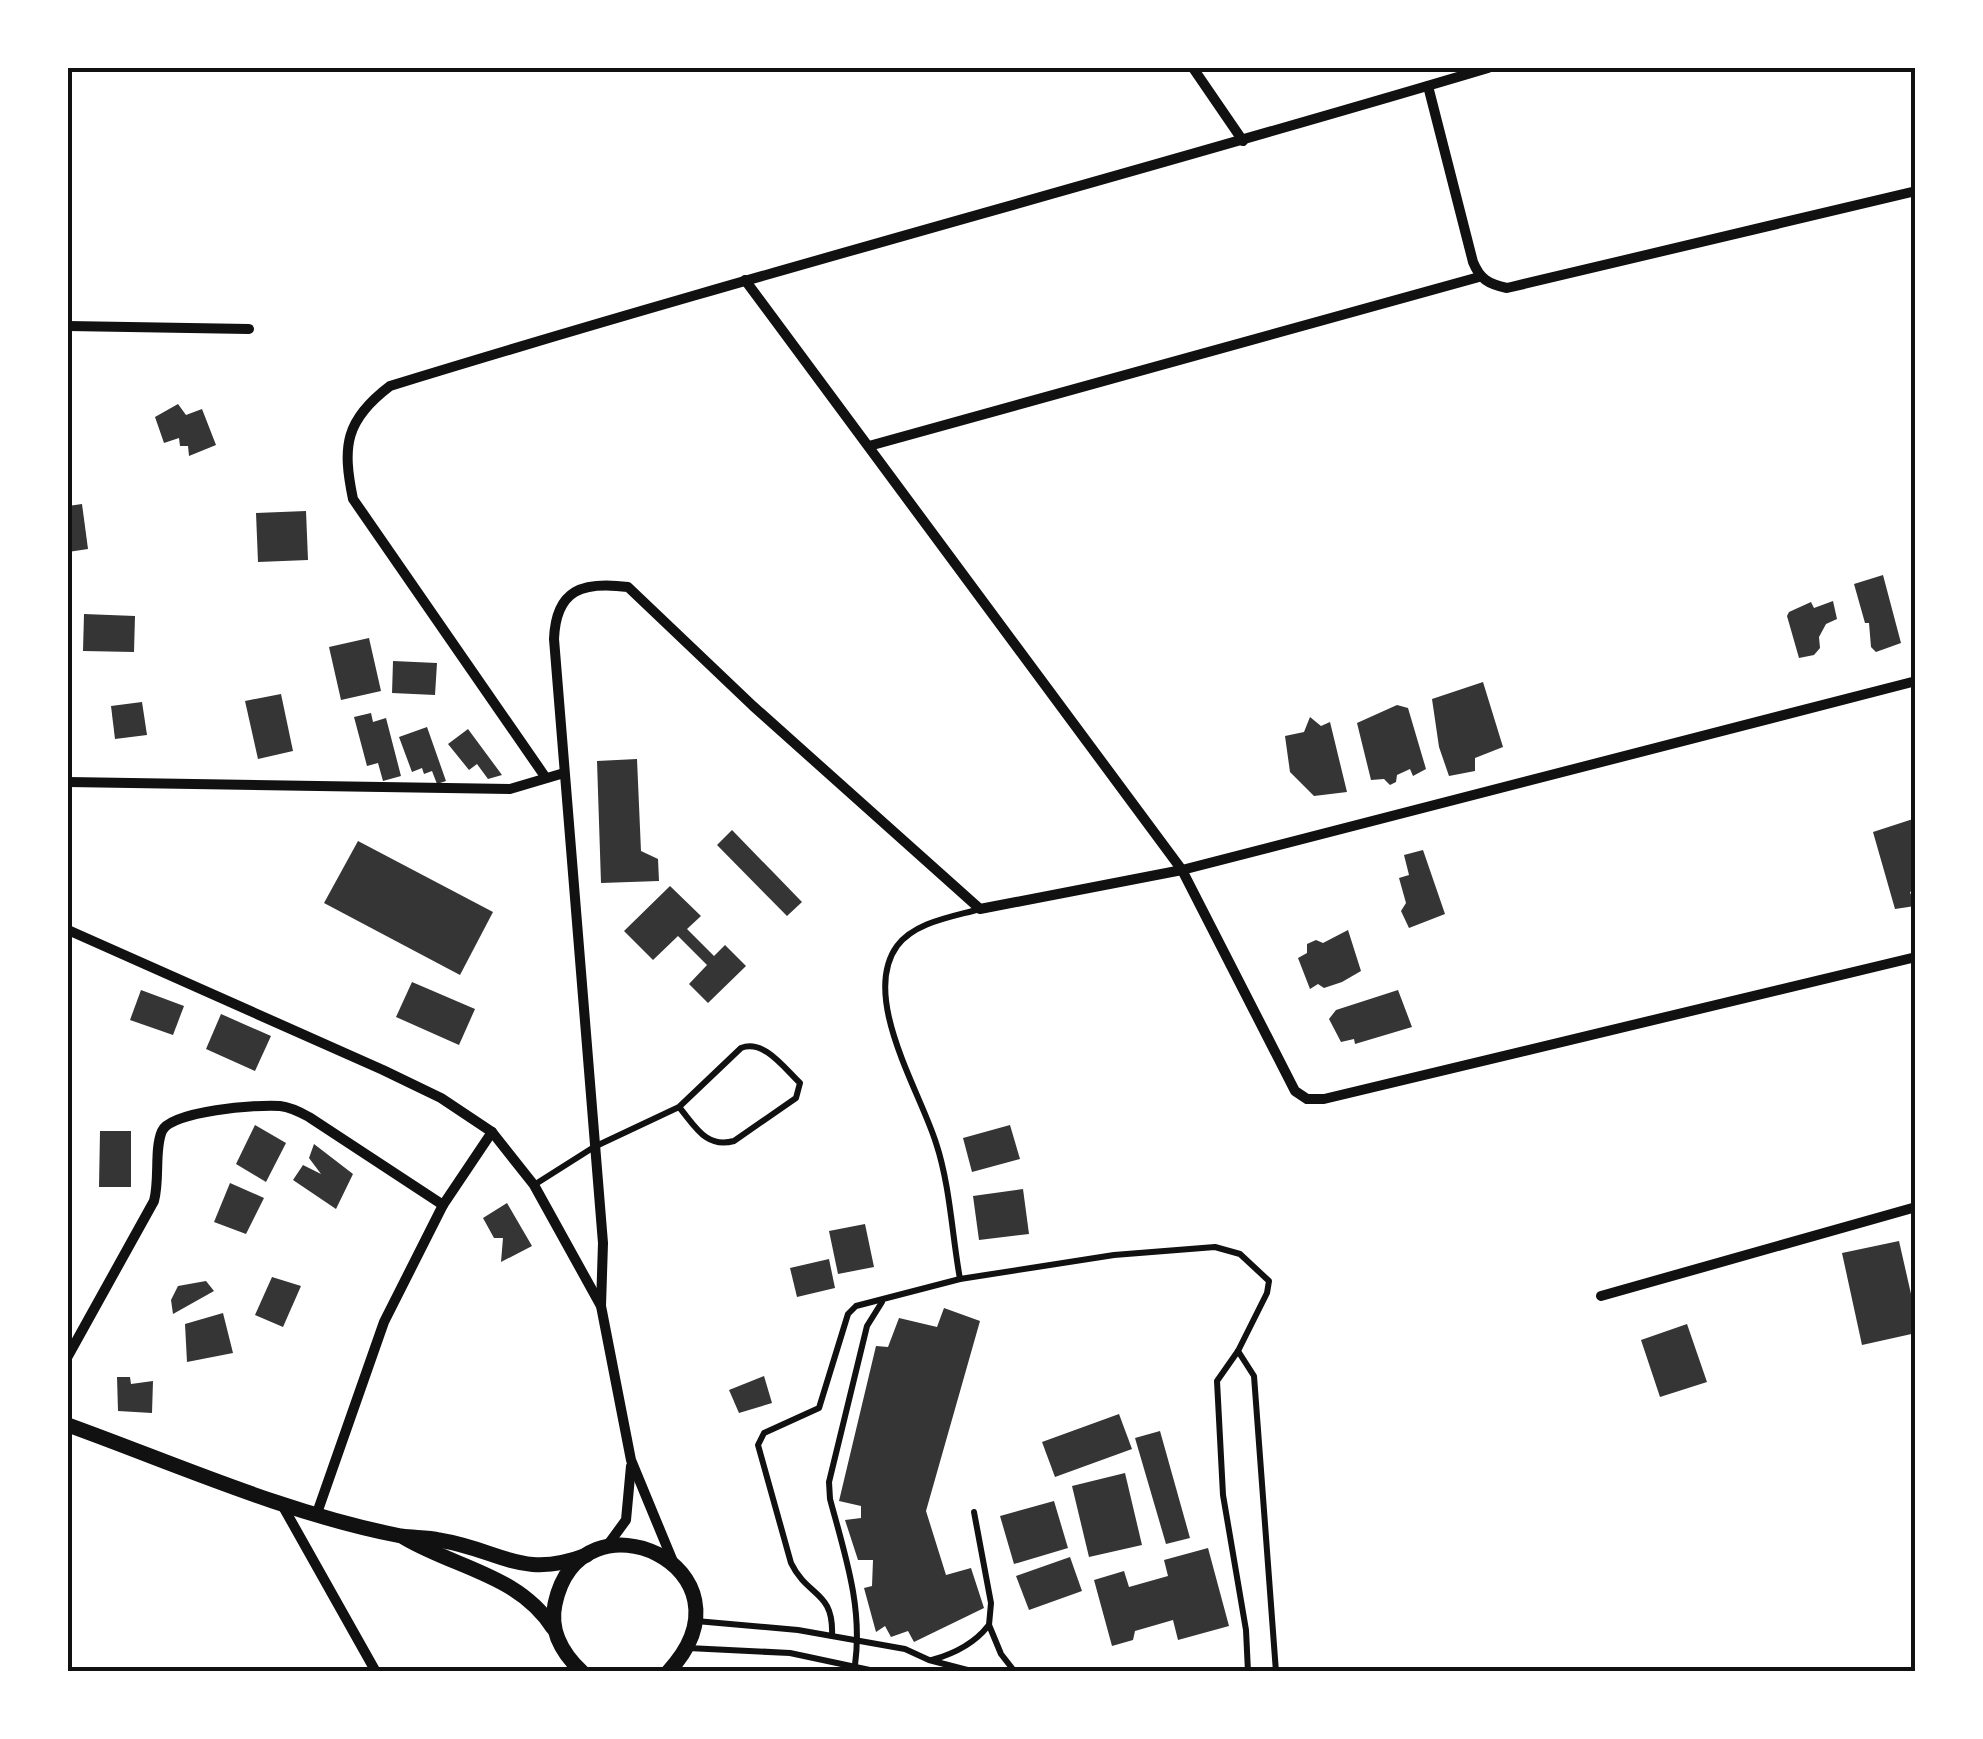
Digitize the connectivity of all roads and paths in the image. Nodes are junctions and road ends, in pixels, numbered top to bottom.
1 (1193, 68) edge
2 (1488, 68) edge
3 (1428, 86) junction
4 (1244, 141) junction
5 (1916, 190) edge
6 (1479, 276) junction
7 (746, 280) junction
8 (68, 326) edge
9 (248, 329) dead end
10 (868, 446) junction
11 (1916, 681) edge
12 (564, 774) junction
13 (546, 778) junction
14 (68, 782) edge
15 (1182, 870) junction
16 (980, 909) junction
17 (68, 930) edge
18 (1916, 957) edge
19 (679, 1107) junction
20 (492, 1132) junction
21 (594, 1148) junction
22 (534, 1185) junction
23 (443, 1205) junction
24 (1916, 1206) edge
25 (960, 1279) junction
26 (1601, 1296) dead end
27 (883, 1301) junction
28 (601, 1306) junction
29 (1238, 1351) junction
30 (68, 1356) edge
31 (68, 1425) edge
32 (631, 1460) junction
33 (280, 1501) junction
34 (317, 1512) junction
35 (974, 1512) dead end
36 (402, 1536) junction
37 (608, 1546) junction
38 (587, 1555) junction
39 (674, 1564) junction
40 (696, 1621) junction
41 (989, 1625) junction
42 (556, 1633) junction
43 (832, 1636) junction
44 (858, 1642) junction
45 (687, 1655) junction
46 (929, 1660) junction
47 (854, 1665) junction
48 (376, 1672) edge
49 (582, 1672) edge
50 (668, 1672) edge
51 (880, 1672) edge
52 (975, 1672) edge
53 (1014, 1672) edge
54 (1248, 1672) edge
55 (1276, 1672) edge

1 - 4 street
2 - 3 street
3 - 4 street
3 - 6 street
4 - 7 street
5 - 6 street
6 - 10 street
7 - 10 street
7 - 13 street
8 - 9 street
10 - 15 street
11 - 15 street
12 - 13 street
12 - 16 street
12 - 21 street
13 - 14 street
15 - 16 street
15 - 18 street
16 - 25 lane
17 - 20 street
19 - 19 lane
19 - 21 lane
20 - 22 street
20 - 23 street
21 - 22 lane
21 - 28 street
22 - 28 street
23 - 30 street
23 - 34 street
24 - 26 street
25 - 27 lane
25 - 29 lane
27 - 43 lane
27 - 44 lane
28 - 32 street
29 - 54 lane
29 - 55 lane
31 - 33 street
32 - 37 street
32 - 39 street
33 - 34 street
33 - 48 street
34 - 36 street
35 - 41 lane
36 - 38 street
36 - 42 street
37 - 38 street
37 - 39 street
38 - 42 street
39 - 40 street
40 - 43 lane
40 - 45 street
41 - 46 lane
41 - 53 lane
42 - 49 street
43 - 44 lane
44 - 46 lane
44 - 47 lane
45 - 47 lane
45 - 50 street
46 - 52 lane
47 - 51 lane

